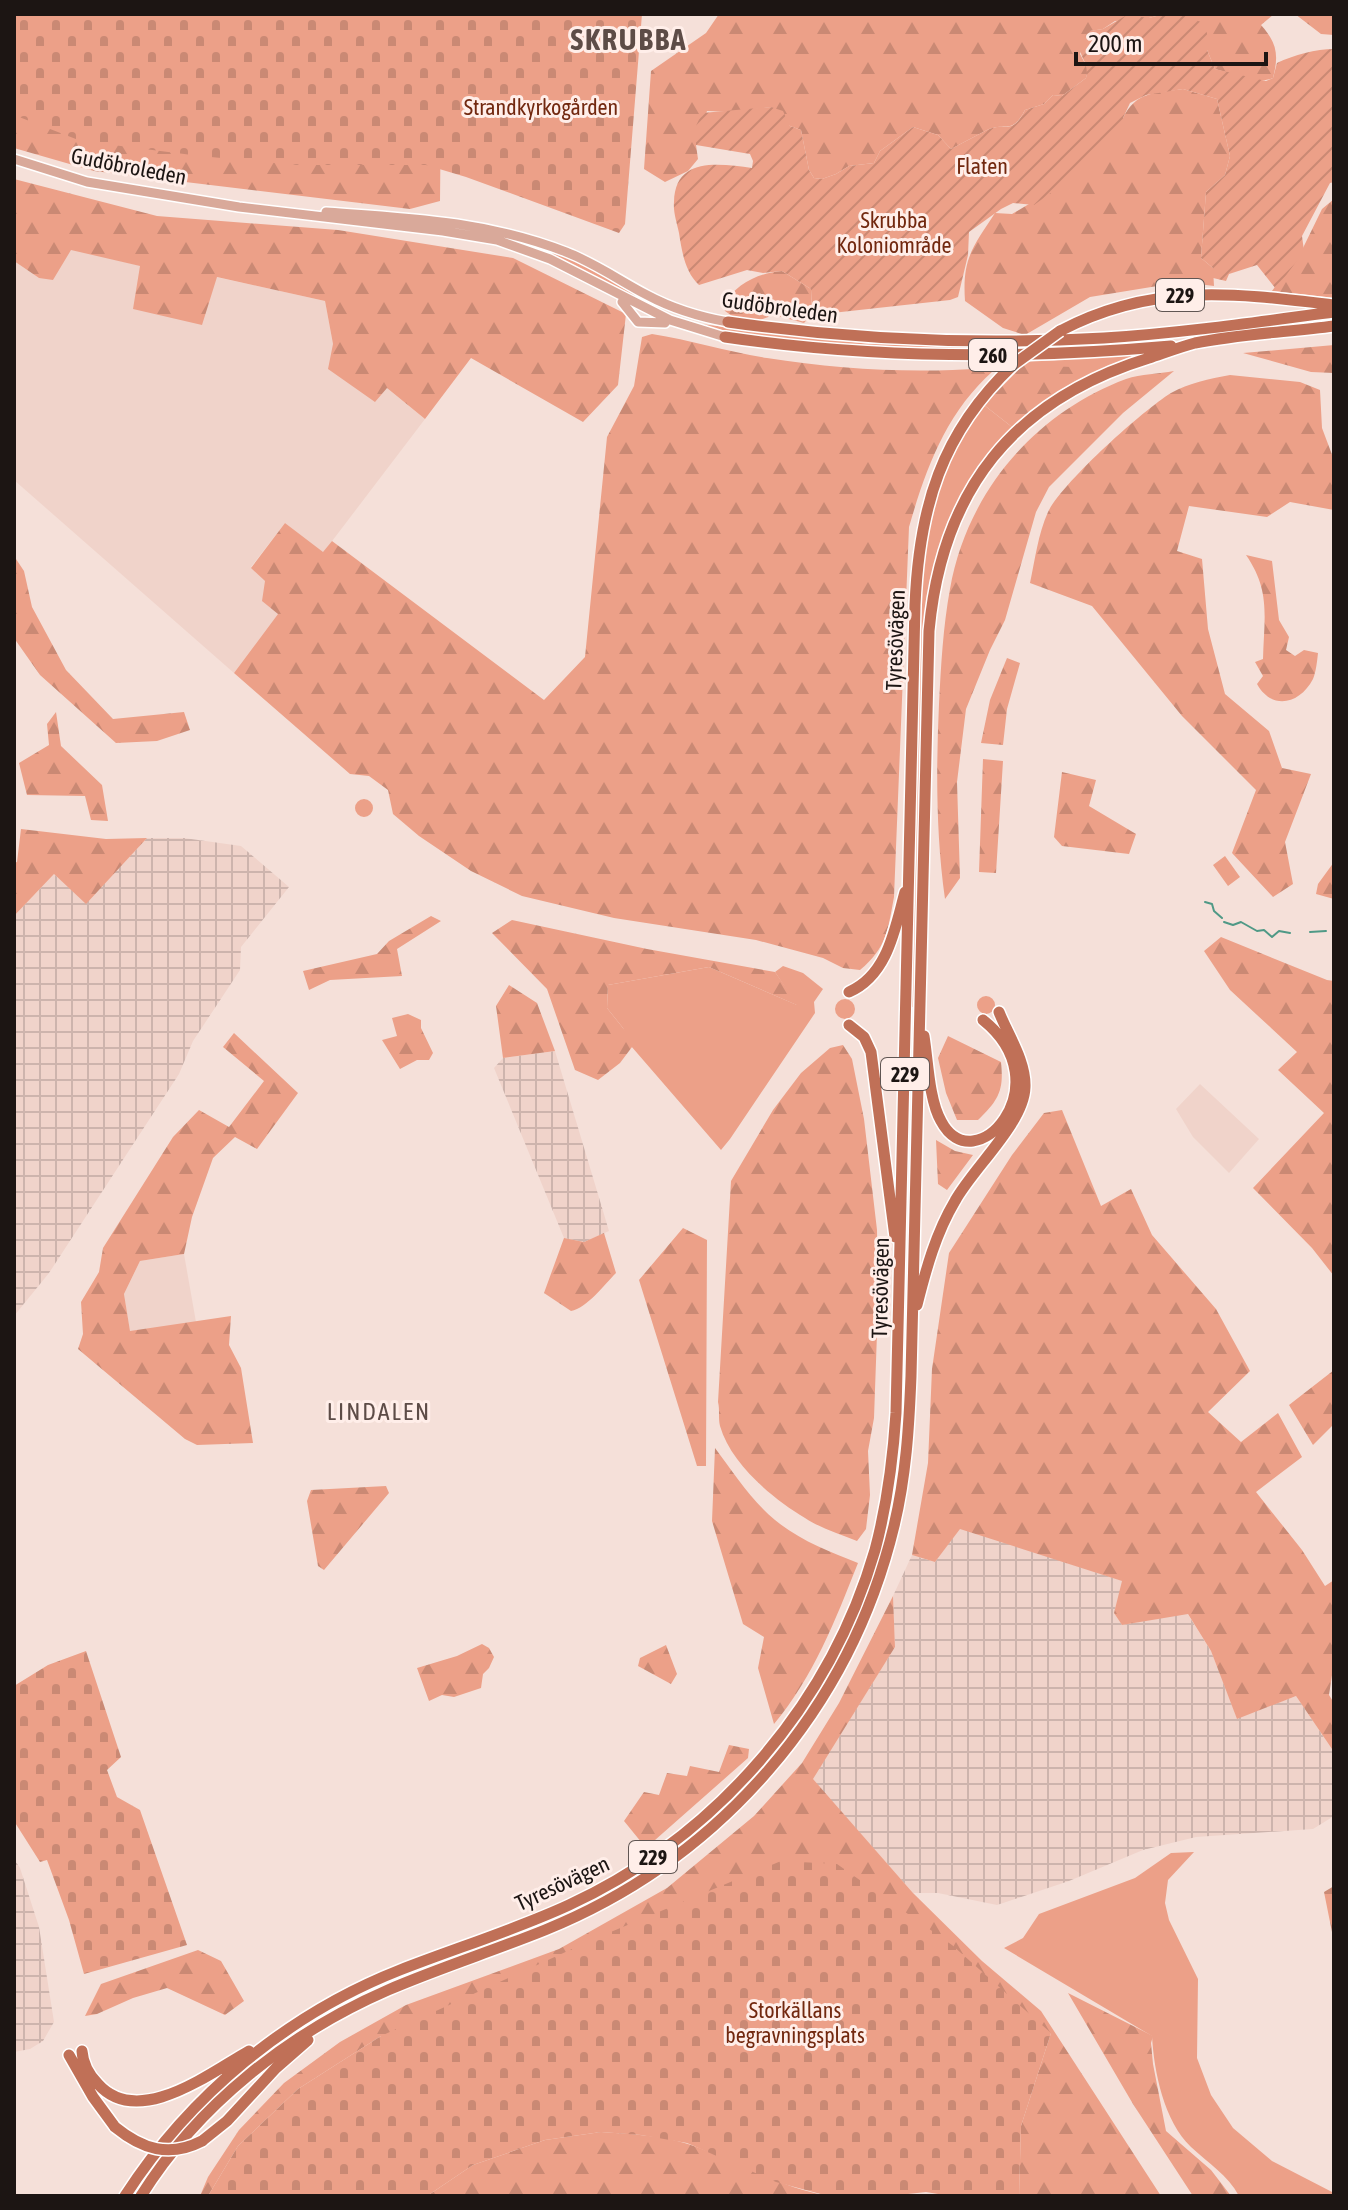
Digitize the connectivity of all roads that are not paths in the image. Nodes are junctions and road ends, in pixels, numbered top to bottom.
1 (14, 159) edge
2 (239, 207) junction
3 (607, 289) junction
4 (1334, 305) edge
5 (644, 309) junction
6 (686, 312) junction
7 (1334, 312) edge
8 (638, 322) junction
9 (728, 322) joint
10 (1334, 326) edge
11 (698, 331) junction
12 (725, 337) joint
13 (1195, 343) junction
14 (910, 873) junction
15 (849, 992) dead end
16 (920, 1001) junction
17 (999, 1012) dead end
18 (983, 1020) dead end
19 (849, 1025) dead end
20 (900, 1274) junction
21 (912, 1326) junction
22 (351, 2008) junction
23 (278, 2036) junction
24 (82, 2051) dead end
25 (69, 2055) dead end
26 (125, 2196) edge
27 (141, 2196) edge

1 - 2 main road, Gudöbroleden / 260
2 - 3 main road, Gudöbroleden / 260
2 - 6 main road, Gudöbroleden / 260
3 - 5 main road, Gudöbroleden / 260
3 - 8 main road
4 - 14 highway, Tyresövägen / 229, bridge
5 - 6 main road
5 - 8 main road
5 - 11 main road, Gudöbroleden / 260
6 - 9 main road, Gudöbroleden / 260
7 - 9 highway, Gudöbroleden / 260
8 - 11 main road
10 - 13 highway, Tyresövägen / 229
11 - 12 main road, Gudöbroleden / 260
12 - 13 highway, Gudöbroleden / 260
13 - 16 highway, Tyresövägen / 229
14 - 15 highway
14 - 20 highway, Tyresövägen / 229
16 - 18 highway
16 - 21 highway, Tyresövägen / 229
17 - 21 highway
19 - 20 highway
20 - 23 highway, Tyresövägen / 229
21 - 22 highway, Tyresövägen / 229
22 - 25 highway, bridge
22 - 27 highway, Tyresövägen / 229
23 - 24 highway
23 - 26 highway, Tyresövägen / 229

